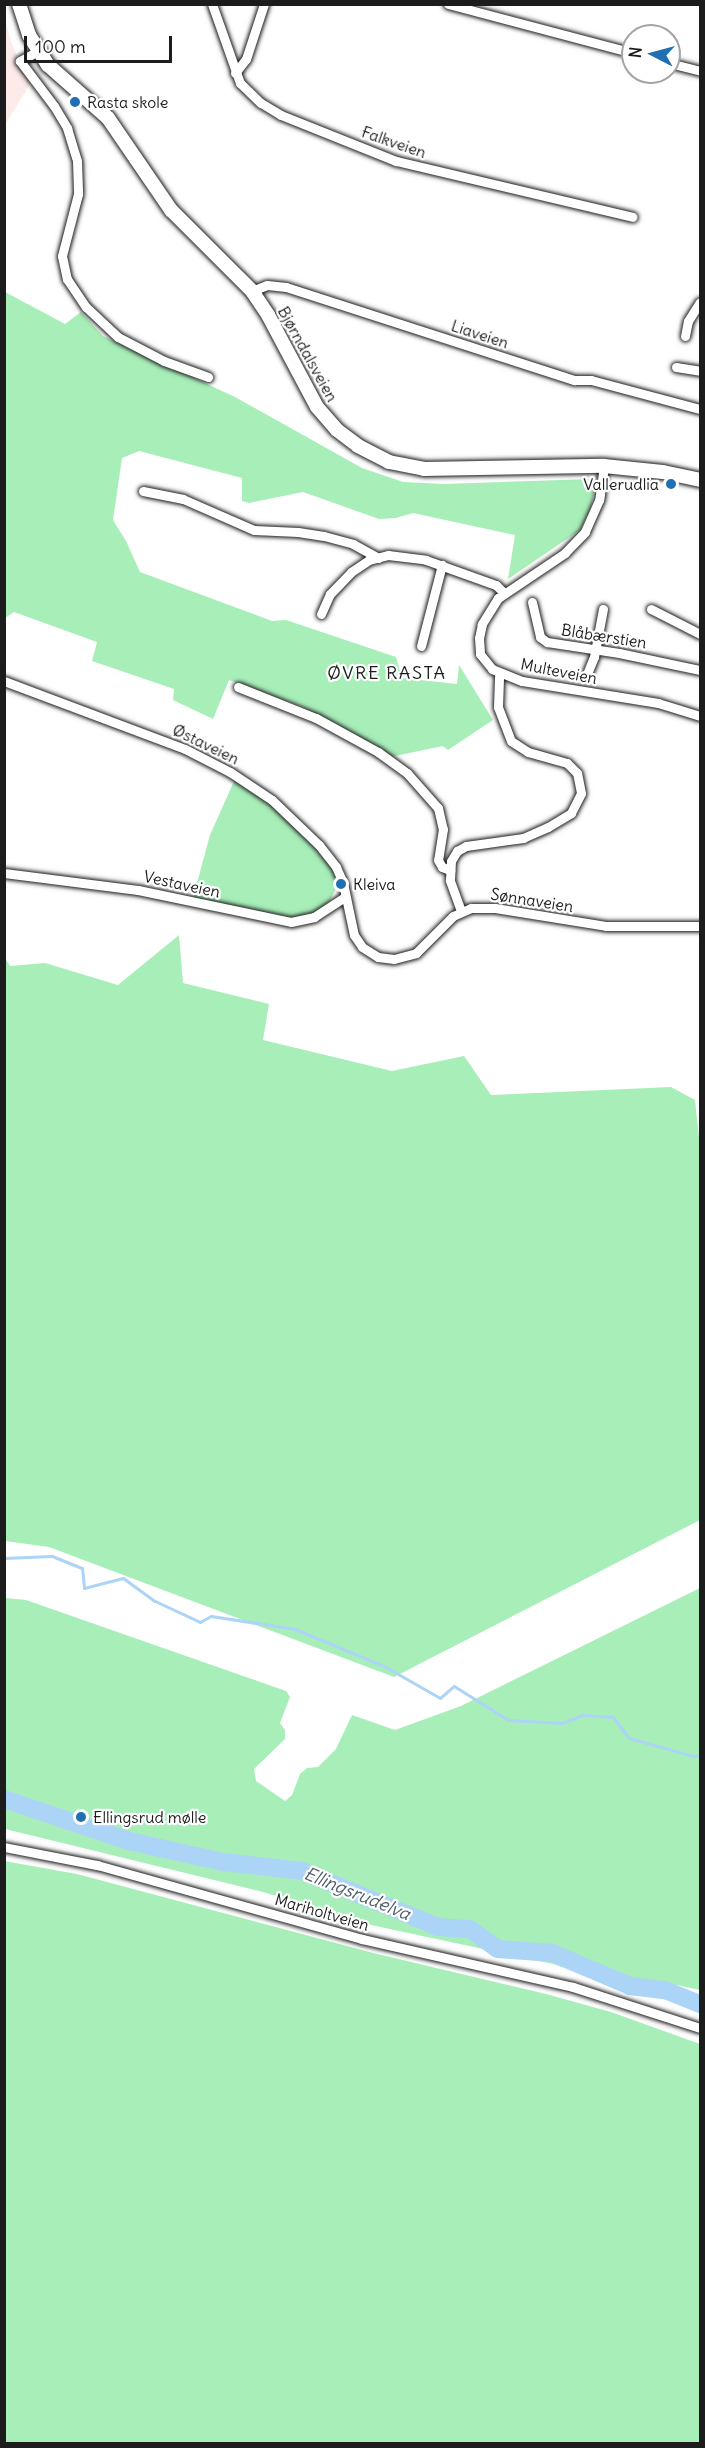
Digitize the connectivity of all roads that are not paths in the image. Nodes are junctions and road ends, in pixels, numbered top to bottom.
1 (19, 4) edge
2 (212, 4) edge
3 (264, 4) edge
4 (448, 4) edge
5 (621, 50) edge
6 (38, 51) junction
7 (681, 66) edge
8 (700, 71) edge
9 (235, 73) junction
10 (632, 218) dead end
11 (252, 291) junction
12 (700, 302) edge
13 (685, 336) dead end
14 (676, 367) dead end
15 (700, 371) edge
16 (208, 377) dead end
17 (700, 409) edge
18 (604, 466) junction
19 (700, 480) edge
20 (143, 491) dead end
21 (378, 558) junction
22 (442, 565) junction
23 (504, 593) junction
24 (532, 602) dead end
25 (603, 609) dead end
26 (651, 609) dead end
27 (321, 614) dead end
28 (700, 634) edge
29 (421, 646) dead end
30 (596, 651) junction
31 (700, 669) edge
32 (499, 673) junction
33 (587, 674) dead end
34 (4, 681) edge
35 (238, 687) dead end
36 (700, 716) edge
37 (450, 870) junction
38 (4, 873) edge
39 (345, 897) junction
40 (461, 911) junction
41 (700, 926) edge
42 (4, 1847) edge
43 (700, 2028) edge

1 - 6 street, Bjørndalsveien
2 - 9 street, Falkveien
3 - 9 street
4 - 5 street
6 - 11 street, Bjørndalsveien
6 - 16 street
7 - 8 street
9 - 10 street, Falkveien
11 - 17 street, Liaveien
11 - 18 street, Bjørndalsveien
12 - 13 street
14 - 15 street
18 - 19 street, Bjørndalsveien
18 - 23 street, Multeveien
20 - 21 street
21 - 22 street
21 - 27 street
22 - 23 street
22 - 29 street
23 - 32 street, Multeveien
24 - 30 street, Blåbærstien
25 - 30 street
26 - 28 street
30 - 31 street, Blåbærstien
30 - 33 street
32 - 36 street, Multeveien
32 - 37 street
34 - 39 street, Østaveien
35 - 37 street
37 - 40 street
38 - 39 street, Vestaveien
39 - 40 street
40 - 41 street, Sønnaveien
42 - 43 street, Mariholtveien

